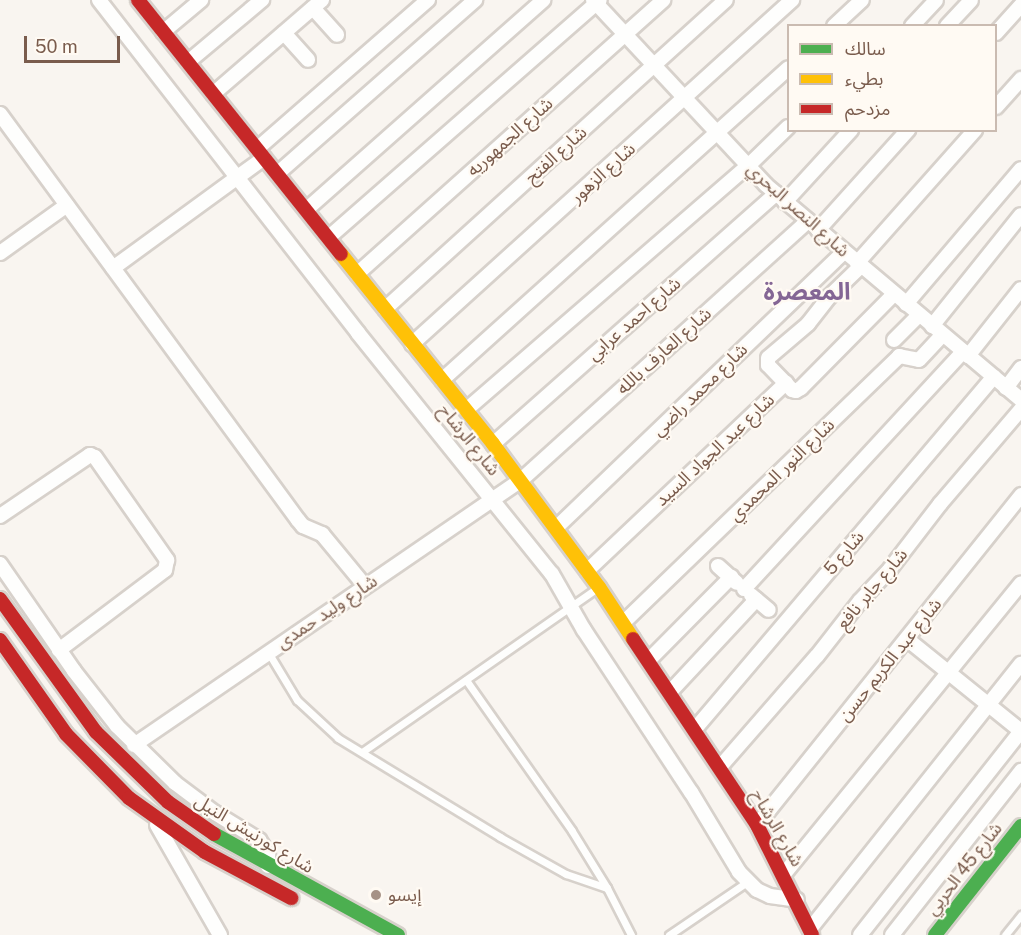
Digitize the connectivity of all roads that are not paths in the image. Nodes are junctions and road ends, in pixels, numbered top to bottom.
1 (99, 0) edge
2 (138, 0) edge
3 (201, 0) edge
4 (261, 0) edge
5 (428, 0) edge
6 (475, 0) edge
7 (543, 0) edge
8 (663, 0) edge
9 (726, 0) edge
10 (792, 0) edge
11 (862, 0) edge
12 (936, 0) edge
13 (971, 0) edge
14 (596, 1) edge
15 (318, 4) edge
16 (1021, 5) edge
17 (836, 24) edge
18 (914, 24) edge
19 (949, 24) edge
20 (163, 32) junction
21 (997, 32) edge
22 (284, 33) junction
23 (337, 35) dead end
24 (626, 35) junction
25 (308, 60) dead end
26 (188, 62) junction
27 (655, 66) junction
28 (787, 70) edge
29 (1021, 79) edge
30 (213, 93) junction
31 (685, 98) junction
32 (997, 106) edge
33 (0, 114) edge
34 (787, 129) edge
35 (849, 132) edge
36 (906, 132) edge
37 (973, 132) edge
38 (718, 134) junction
39 (260, 153) junction
40 (748, 166) junction
41 (1021, 169) edge
42 (277, 174) junction
43 (236, 178) junction
44 (781, 198) junction
45 (66, 205) junction
46 (306, 210) junction
47 (1021, 215) edge
48 (813, 225) junction
49 (328, 238) junction
50 (844, 252) junction
51 (0, 253) edge
52 (859, 265) junction
53 (112, 268) junction
54 (357, 274) junction
55 (1021, 289) edge
56 (894, 294) junction
57 (906, 304) junction
58 (385, 309) junction
59 (919, 315) junction
60 (932, 326) junction
61 (942, 335) junction
62 (894, 340) dead end
63 (412, 344) junction
64 (966, 354) junction
65 (1021, 368) edge
66 (994, 378) junction
67 (442, 380) junction
68 (786, 383) junction
69 (1006, 388) junction
70 (1021, 400) edge
71 (1021, 409) edge
72 (466, 410) junction
73 (493, 444) junction
74 (520, 481) junction
75 (1021, 495) edge
76 (494, 499) junction
77 (0, 516) edge
78 (556, 528) junction
79 (0, 564) edge
80 (718, 566) dead end
81 (587, 571) junction
82 (731, 577) junction
83 (1021, 583) edge
84 (365, 586) junction
85 (599, 586) junction
86 (744, 589) junction
87 (0, 599) edge
88 (756, 600) junction
89 (572, 605) junction
90 (769, 610) dead end
91 (624, 622) junction
92 (908, 639) junction
93 (0, 640) edge
94 (59, 650) junction
95 (268, 652) junction
96 (649, 660) junction
97 (1021, 664) edge
98 (950, 673) junction
99 (466, 680) junction
100 (671, 691) junction
101 (989, 705) junction
102 (695, 729) junction
103 (1021, 731) edge
104 (134, 745) junction
105 (362, 752) junction
106 (720, 767) junction
107 (1021, 771) edge
108 (153, 817) junction
109 (757, 825) junction
110 (1021, 826) edge
111 (268, 866) junction
112 (784, 874) junction
113 (747, 882) junction
114 (607, 888) junction
115 (797, 900) junction
116 (308, 907) dead end
117 (1021, 915) edge
118 (811, 932) edge
119 (220, 935) edge
120 (398, 935) edge
121 (631, 935) edge
122 (669, 935) edge
123 (860, 935) edge
124 (892, 935) edge
125 (935, 935) edge
126 (1005, 935) edge

1 - 43 street, شارع الرشاح
2 - 20 main road, شارع الرشاح
3 - 20 street
4 - 26 street
5 - 39 street
6 - 42 street
7 - 46 street
8 - 24 street, شارع الجمهوريه
9 - 27 street, شارع الفتح
10 - 31 street, شارع الزهور
11 - 17 street
12 - 18 street
13 - 19 street
14 - 24 street, شارع النصر البحري
14 - 49 street
15 - 22 street
15 - 23 street
16 - 21 street
20 - 26 main road, شارع الرشاح
22 - 25 street
22 - 30 street
24 - 27 street, شارع النصر البحري
24 - 54 street, شارع الجمهوريه
26 - 30 main road, شارع الرشاح
27 - 31 street, شارع النصر البحري
27 - 58 street, شارع الفتح
28 - 38 street
29 - 32 street
30 - 39 main road, شارع الرشاح
31 - 38 street, شارع النصر البحري
31 - 63 street, شارع الزهور
33 - 45 street
34 - 40 street
35 - 44 street, شارع احمد عرابي
36 - 48 street, شارع العارف بالله
37 - 52 street
38 - 40 street, شارع النصر البحري
38 - 67 street
39 - 42 main road, شارع الرشاح
39 - 43 street
40 - 44 street, شارع النصر البحري
40 - 72 street
41 - 57 street
42 - 46 main road, شارع الرشاح
43 - 53 street
43 - 76 street, شارع الرشاح
44 - 48 street, شارع النصر البحري
44 - 73 street, شارع احمد عرابي
45 - 51 street
45 - 53 street
46 - 49 main road, شارع الرشاح
47 - 60 street
48 - 50 street, شارع النصر البحري
48 - 74 street, شارع العارف بالله
49 - 54 main road, شارع الرشاح
50 - 52 street, شارع النصر البحري
50 - 78 street, شارع محمد راضي
52 - 56 street, شارع النصر البحري
52 - 68 street
53 - 84 street
54 - 58 main road, شارع الرشاح
55 - 64 street
56 - 57 street, شارع النصر البحري
56 - 68 street, شارع عبد الجواد السيد
57 - 59 street, شارع النصر البحري
58 - 63 main road, شارع الرشاح
59 - 60 street, شارع النصر البحري
59 - 62 street
60 - 61 street, شارع النصر البحري
61 - 64 street, شارع النصر البحري
61 - 91 street, شارع النور المحمدي
63 - 67 main road, شارع الرشاح
64 - 66 street, شارع النصر البحري
64 - 86 street
65 - 69 street
66 - 69 street, شارع النصر البحري
66 - 102 street, شارع 5
67 - 72 main road, شارع الرشاح
68 - 81 street, شارع عبد الجواد السيد
69 - 70 street, شارع النصر البحري
71 - 106 street, شارع جابر نافع
72 - 73 main road, شارع الرشاح
73 - 74 main road, شارع الرشاح
74 - 76 street, شارع وليد حمدى
74 - 78 main road, شارع الرشاح
75 - 92 street, شارع عبد الكريم حسن
76 - 84 street, شارع وليد حمدى
76 - 89 street, شارع الرشاح
77 - 94 street
78 - 81 main road, شارع الرشاح
79 - 94 street
80 - 82 street
81 - 85 main road, شارع الرشاح
82 - 86 street
82 - 96 street
83 - 98 street
84 - 95 street, شارع وليد حمدى
85 - 89 lane
85 - 91 main road, شارع الرشاح
86 - 88 street
87 - 111 main road, شارع كورنيش النيل
88 - 90 street
88 - 100 street
89 - 99 lane
89 - 113 street, شارع الرشاح
91 - 96 main road, شارع الرشاح
92 - 98 street
92 - 109 street, شارع عبد الكريم حسن
93 - 108 main road, شارع كورنيش النيل
94 - 104 street
95 - 104 street, شارع وليد حمدى
95 - 105 lane
96 - 100 main road, شارع الرشاح
97 - 101 street
98 - 101 street
98 - 112 street
99 - 105 lane
99 - 114 lane
100 - 102 main road, شارع الرشاح
101 - 103 street
101 - 118 street
102 - 106 main road, شارع الرشاح
103 - 123 street
104 - 111 street
105 - 114 lane
106 - 109 main road, شارع الرشاح
107 - 124 street
108 - 116 main road, شارع كورنيش النيل
108 - 119 street
109 - 112 main road, شارع الرشاح
110 - 125 main road, شارع 45 الحربي
111 - 120 main road, شارع كورنيش النيل
112 - 115 main road, شارع الرشاح
113 - 115 street, شارع الرشاح
113 - 122 lane
114 - 121 lane
115 - 118 main road, شارع الرشاح
117 - 126 lane

